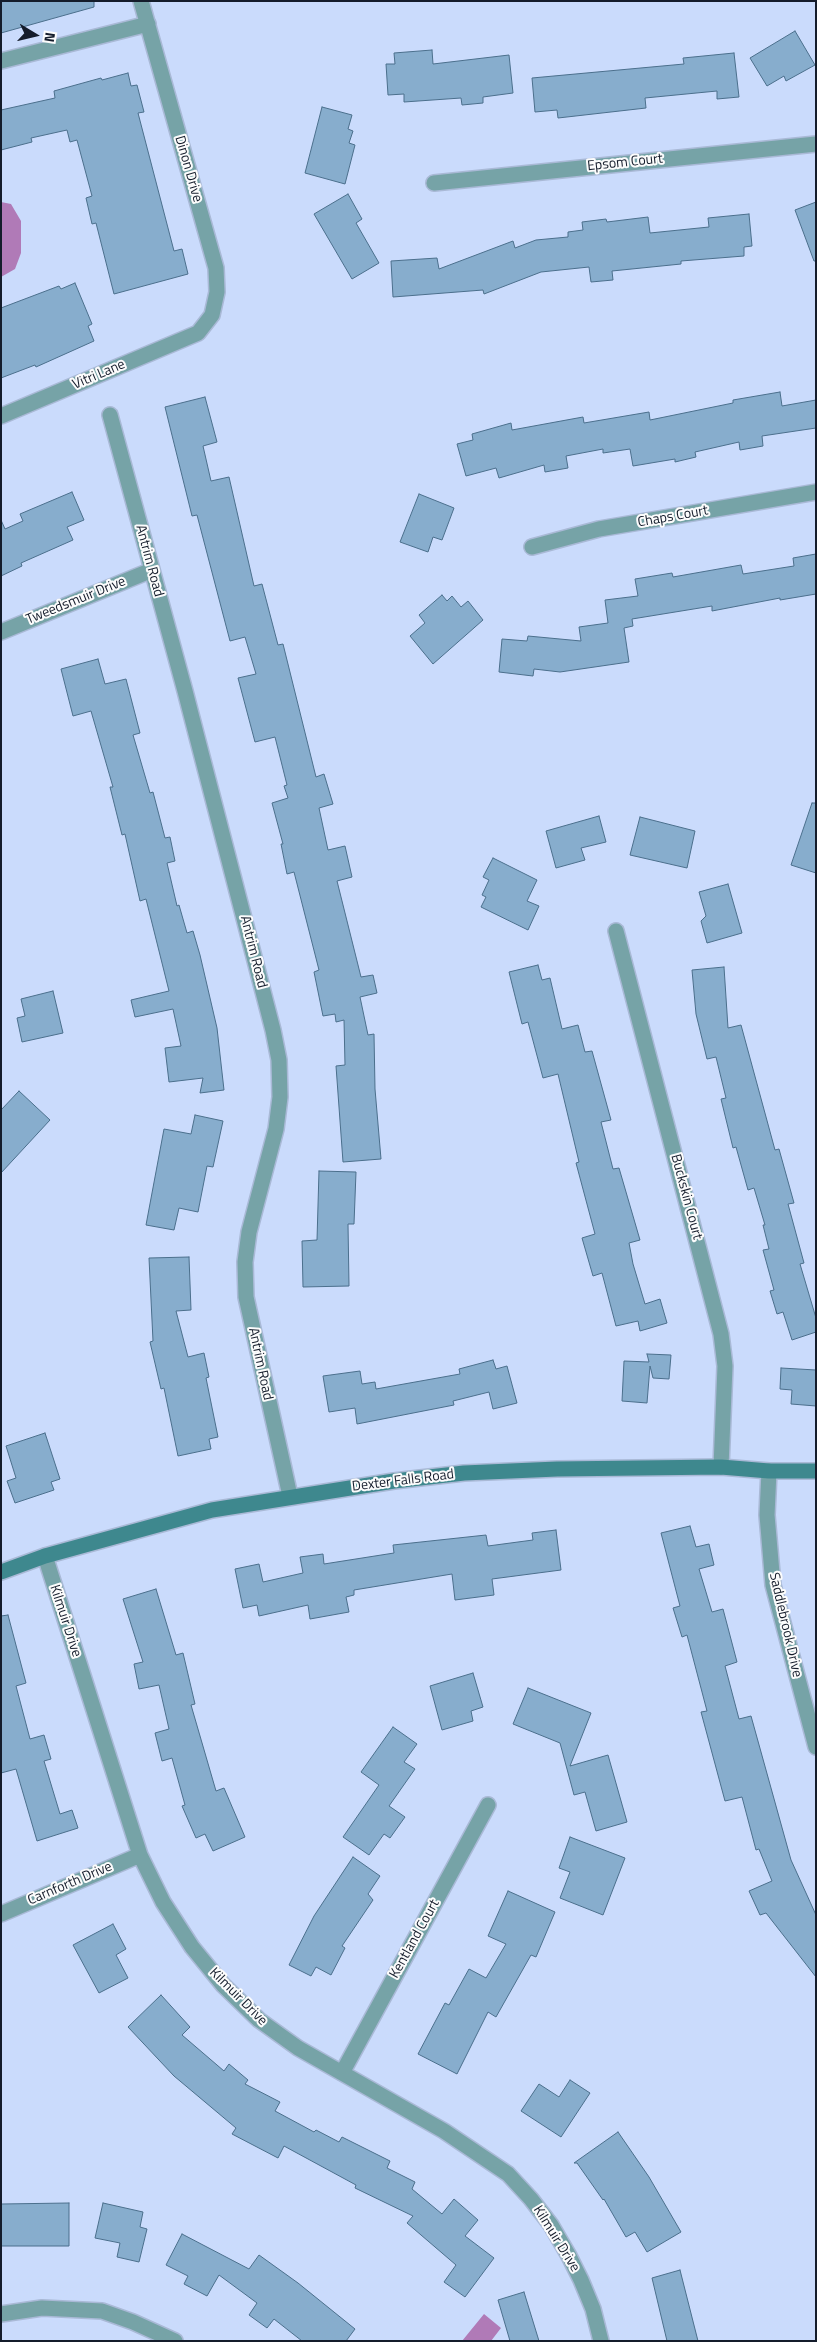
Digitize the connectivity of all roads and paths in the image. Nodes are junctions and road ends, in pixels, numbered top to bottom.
1 (141, 1) edge
2 (148, 24) junction
3 (1, 61) edge
4 (816, 144) edge
5 (434, 183) dead end
6 (198, 333) joint
7 (110, 415) dead end
8 (1, 416) edge
9 (816, 492) edge
10 (532, 547) dead end
11 (152, 570) junction
12 (1, 632) edge
13 (616, 931) dead end
14 (721, 1467) junction
15 (769, 1471) junction
16 (816, 1471) edge
17 (290, 1496) junction
18 (45, 1556) junction
19 (1, 1572) edge
20 (816, 1747) edge
21 (488, 1805) dead end
22 (140, 1855) junction
23 (1, 1914) edge
24 (342, 2073) junction
25 (1, 2314) edge
26 (175, 2341) edge
27 (601, 2341) edge

1 - 2 street, Dinon Drive
2 - 3 street
2 - 6 street, Dinon Drive
4 - 5 street, Epsom Court
6 - 8 street, Vitri Lane
7 - 11 street, Antrim Road
9 - 10 street, Chaps Court
11 - 12 street, Tweedsmuir Drive
11 - 17 street, Antrim Road
13 - 14 street, Buckskin Court
14 - 15 street, Dexter Falls Road
14 - 17 street, Dexter Falls Road
15 - 16 street, Dexter Falls Road
15 - 20 street, Saddlebrook Drive
17 - 18 street, Dexter Falls Road
18 - 19 street, Dexter Falls Road
18 - 22 street, Kilmuir Drive
21 - 24 street, Kentland Court
22 - 23 street, Carnforth Drive
22 - 24 street, Kilmuir Drive
24 - 27 street, Kilmuir Drive
25 - 26 street

